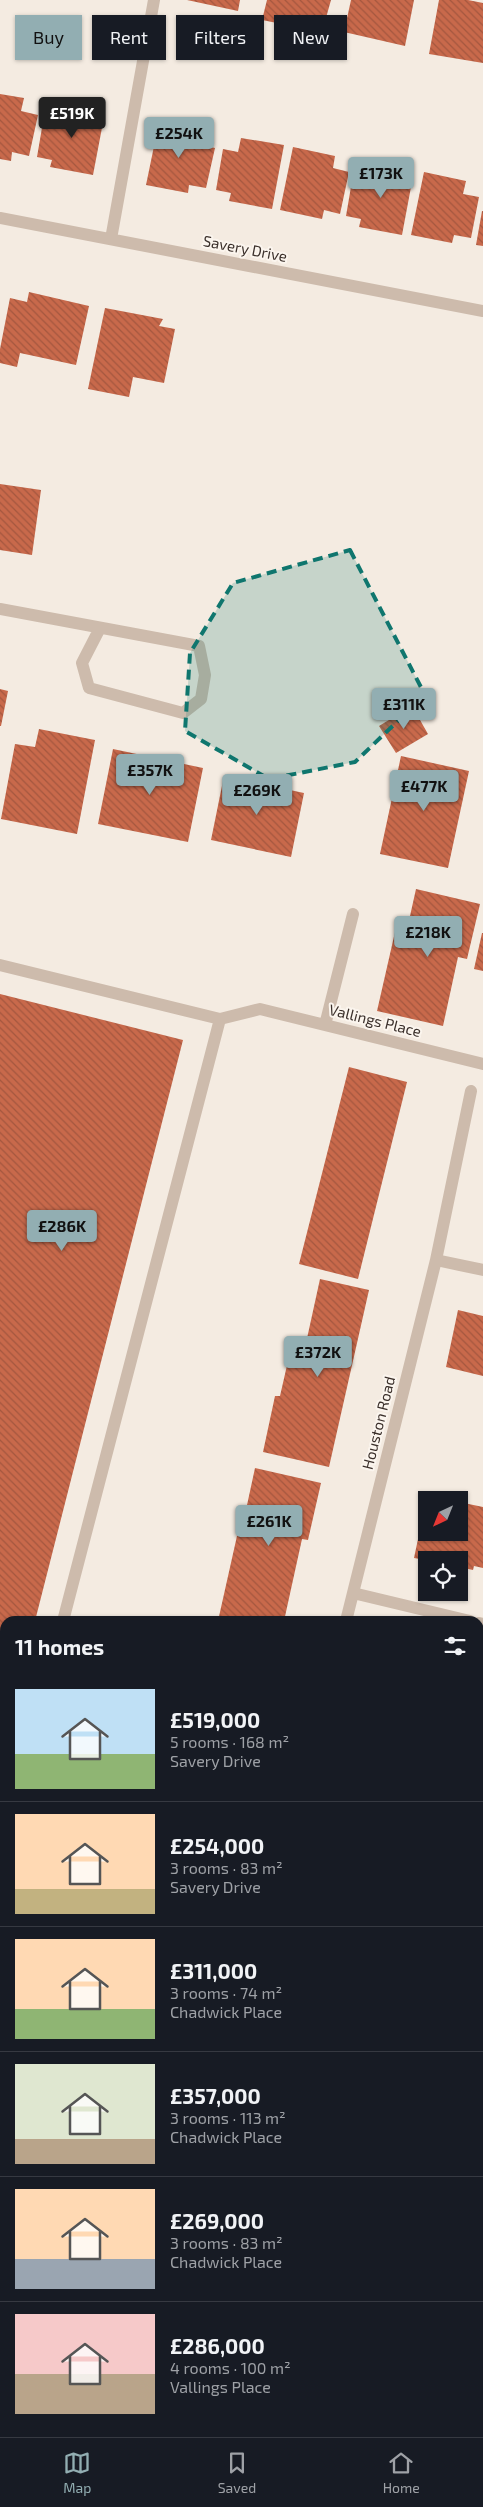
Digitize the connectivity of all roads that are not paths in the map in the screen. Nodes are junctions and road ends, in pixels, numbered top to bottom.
1 (154, 0) edge
2 (0, 218) edge
3 (111, 240) junction
4 (483, 311) edge
5 (0, 609) edge
6 (100, 628) junction
7 (353, 914) dead end
8 (0, 965) edge
9 (220, 1019) junction
10 (325, 1026) junction
11 (483, 1064) edge
12 (471, 1091) dead end
13 (436, 1260) junction
14 (483, 1270) edge
15 (353, 1593) junction
16 (64, 1616) edge
17 (347, 1616) edge
18 (449, 1616) edge

1 - 3 street
2 - 3 street, Savery Drive
3 - 4 street, Savery Drive
5 - 6 street
6 - 6 street
7 - 10 street
8 - 9 street
9 - 10 street, Vallings Place
9 - 16 street
10 - 11 street, Vallings Place
12 - 13 street, Houston Road
13 - 14 street
13 - 15 street, Houston Road
15 - 17 street, Houston Road
15 - 18 street

